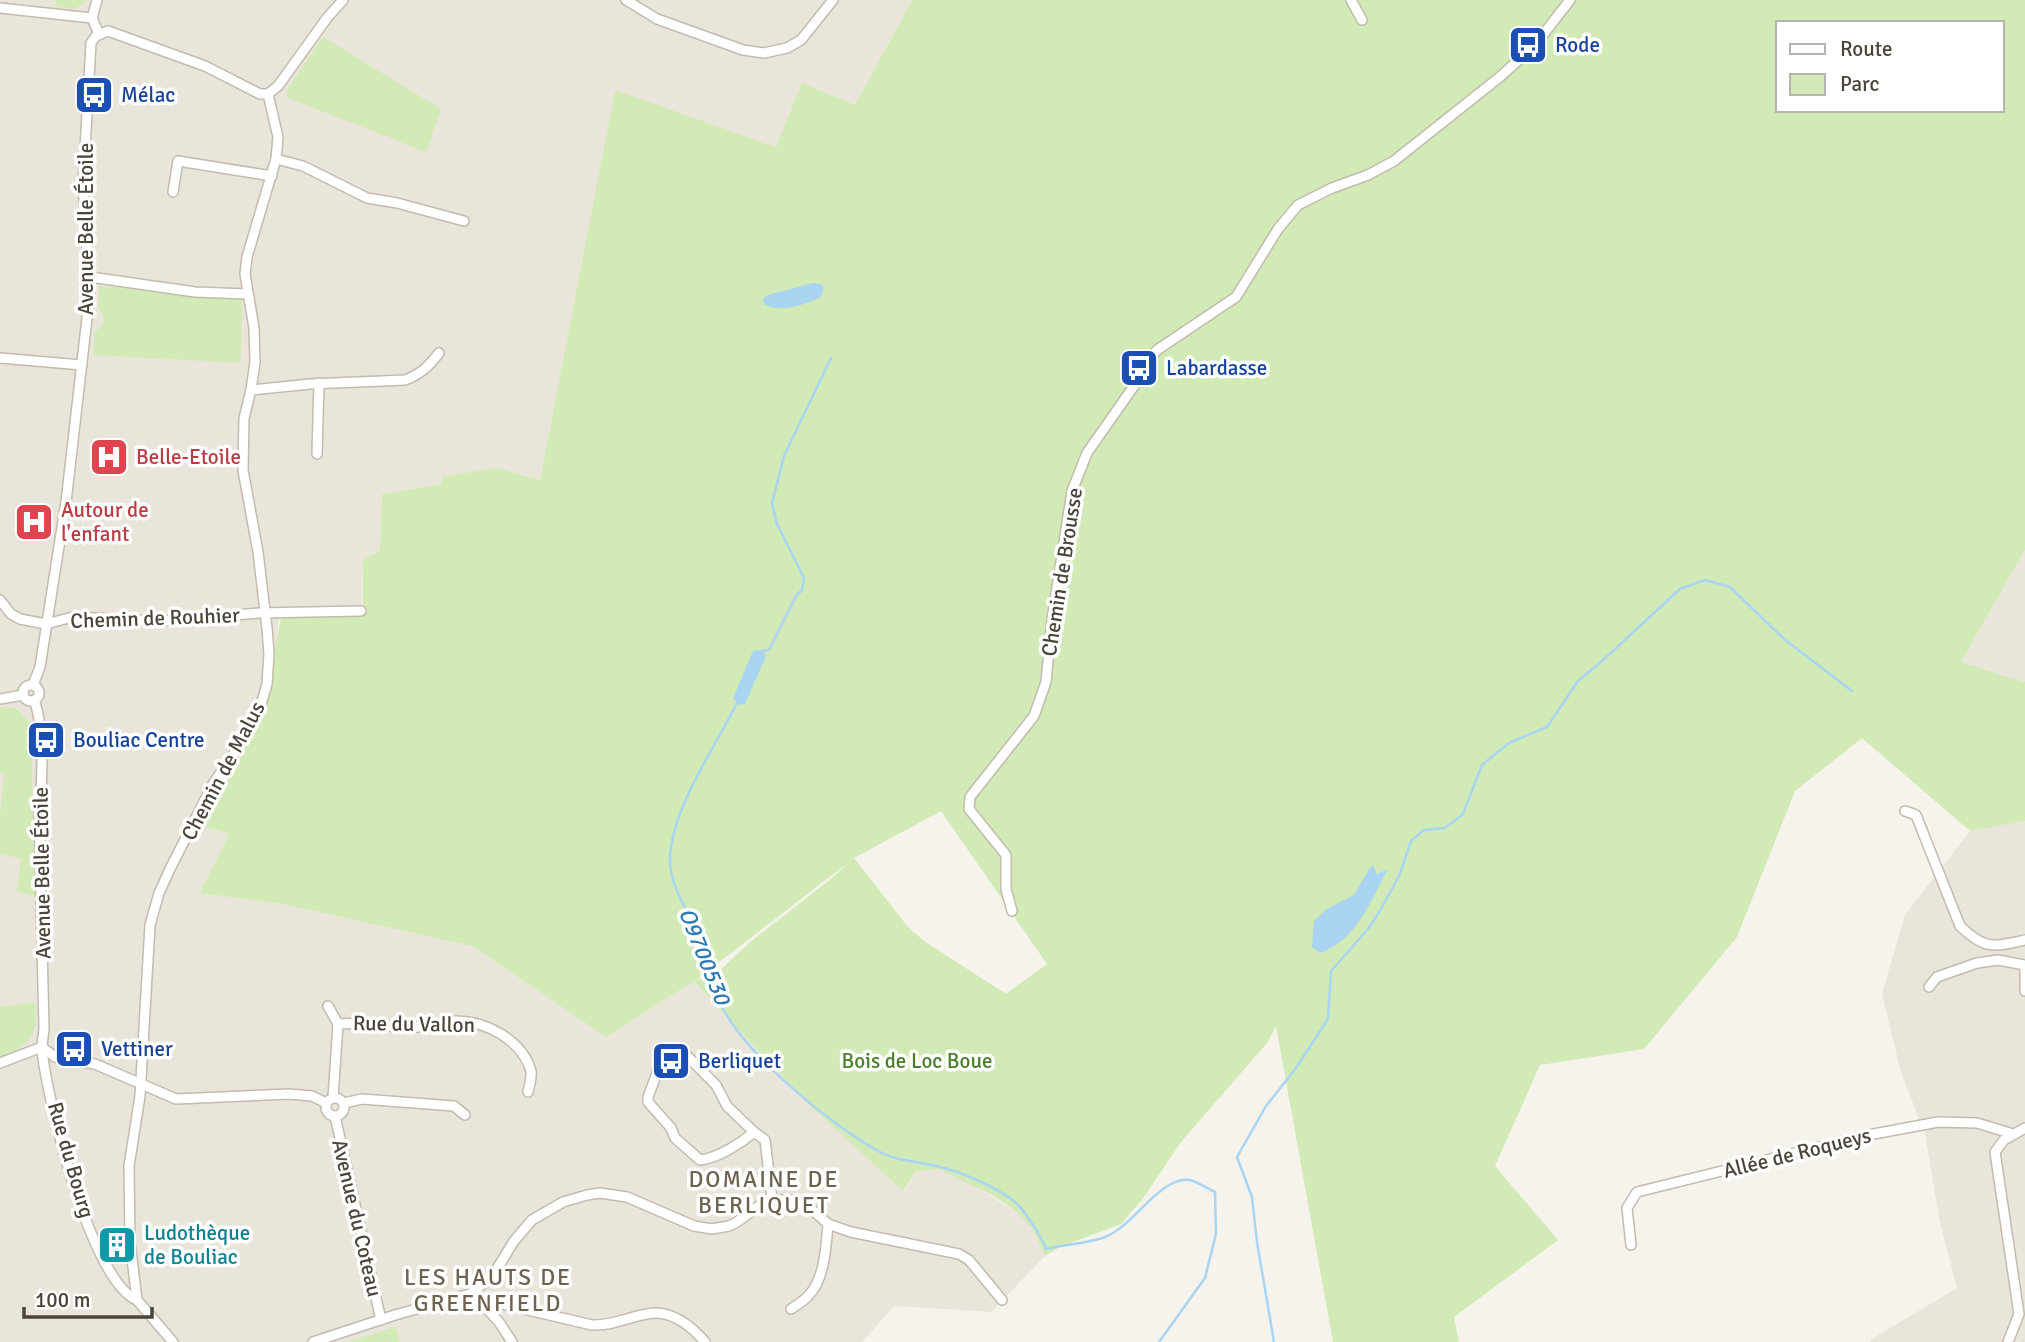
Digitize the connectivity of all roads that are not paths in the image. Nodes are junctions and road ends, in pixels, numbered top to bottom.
1 (44, 0) edge
2 (97, 0) edge
3 (344, 0) edge
4 (626, 0) edge
5 (833, 0) edge
6 (1351, 0) edge
7 (1570, 0) edge
8 (0, 8) edge
9 (45, 11) junction
10 (1362, 13) dead end
11 (92, 18) junction
12 (99, 33) junction
13 (268, 94) junction
14 (276, 159) junction
15 (272, 176) junction
16 (173, 192) dead end
17 (464, 221) dead end
18 (90, 277) junction
19 (247, 294) junction
20 (439, 353) dead end
21 (0, 358) edge
22 (82, 365) junction
23 (319, 383) junction
24 (251, 390) junction
25 (317, 454) dead end
26 (0, 600) edge
27 (361, 611) dead end
28 (265, 613) junction
29 (46, 624) junction
30 (33, 685) junction
31 (23, 695) junction
32 (0, 699) edge
33 (34, 700) junction
34 (1905, 811) dead end
35 (1012, 911) dead end
36 (2020, 941) edge
37 (2025, 951) edge
38 (2025, 967) edge
39 (1929, 987) dead end
40 (2025, 991) edge
41 (328, 1006) dead end
42 (338, 1024) junction
43 (42, 1047) junction
44 (0, 1063) edge
45 (140, 1082) junction
46 (528, 1092) dead end
47 (330, 1100) junction
48 (344, 1103) junction
49 (465, 1115) dead end
50 (335, 1116) junction
51 (2025, 1128) edge
52 (754, 1132) junction
53 (2013, 1134) junction
54 (772, 1199) junction
55 (828, 1224) junction
56 (1631, 1245) dead end
57 (459, 1296) junction
58 (137, 1300) junction
59 (1002, 1300) dead end
60 (791, 1310) dead end
61 (381, 1320) junction
62 (173, 1342) edge
63 (313, 1342) edge
64 (512, 1342) edge
65 (705, 1342) edge
66 (2008, 1342) edge

1 - 9 street
2 - 11 street
3 - 13 street
4 - 5 street
6 - 10 street
7 - 35 street, Chemin de Brousse
8 - 9 street
9 - 11 street
11 - 12 street
12 - 13 street
12 - 18 street, Avenue Belle Étoile
13 - 14 street, Chemin de Malus
14 - 15 street, Chemin de Malus
14 - 17 street
15 - 16 street
15 - 19 street, Chemin de Malus
18 - 19 street
18 - 22 street, Avenue Belle Étoile
19 - 24 street, Chemin de Malus
20 - 23 street
21 - 22 street
22 - 29 street, Avenue Belle Étoile
23 - 24 street
23 - 25 street
24 - 28 street, Chemin de Malus
26 - 29 street
27 - 28 street
28 - 29 street, Chemin de Rouhier
28 - 45 street, Chemin de Malus
29 - 30 street, Avenue Belle Étoile
30 - 31 street
30 - 33 street
31 - 32 street
31 - 33 street
33 - 43 street, Avenue Belle Étoile
34 - 36 street
36 - 37 street
38 - 39 street
38 - 40 street
41 - 42 street, Rue du Vallon
42 - 46 street, Rue du Vallon
42 - 47 street, Rue du Vallon
43 - 44 street
43 - 45 street
43 - 58 street, Rue du Bourg
45 - 47 street
45 - 58 street, Chemin de Malus
47 - 48 street
47 - 50 street
48 - 49 street
48 - 50 street
50 - 61 street, Avenue du Coteau
51 - 53 street
52 - 52 street
52 - 54 street
53 - 56 street, Allée de Roqueys
53 - 66 street
54 - 55 street
54 - 57 street
55 - 59 street
55 - 60 street
57 - 61 street
57 - 64 street
57 - 65 street
58 - 62 street, Rue du Bourg
61 - 63 street

